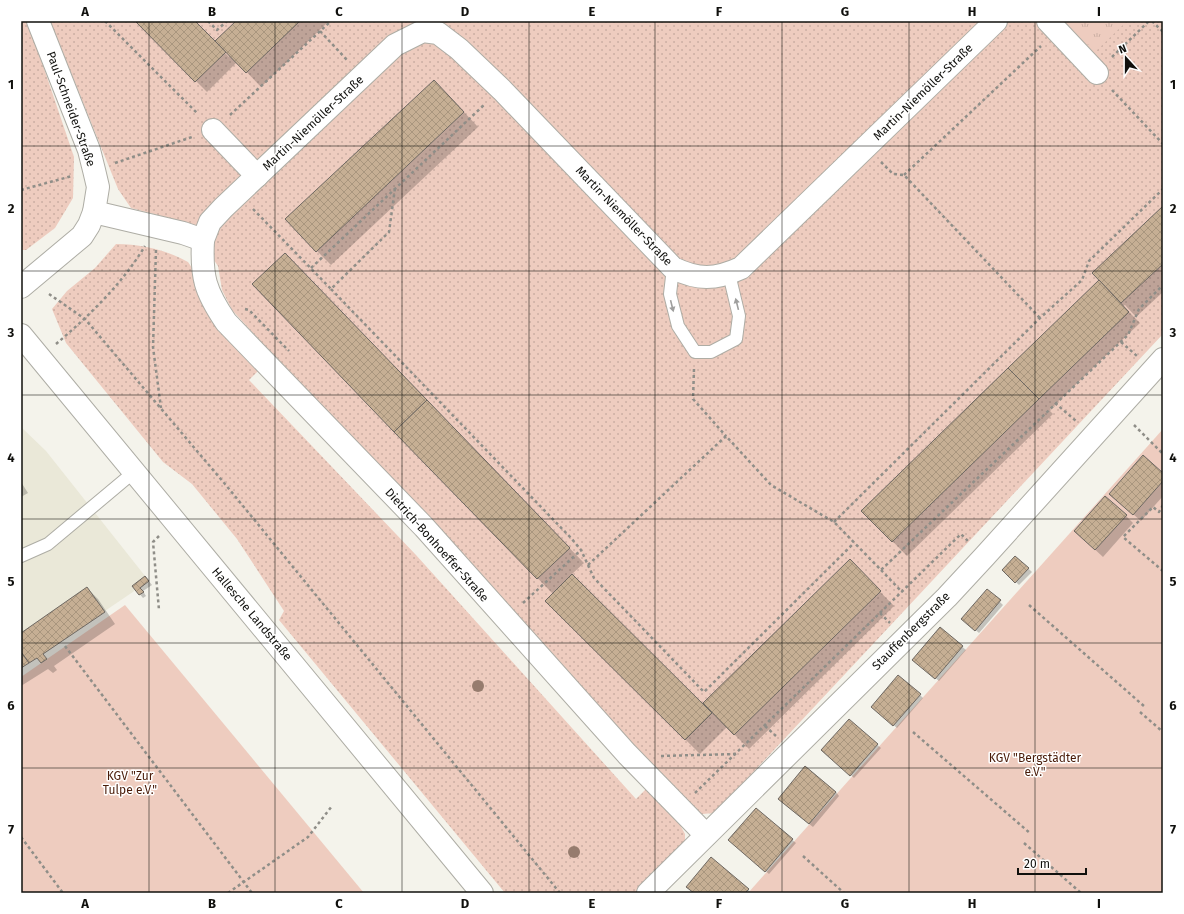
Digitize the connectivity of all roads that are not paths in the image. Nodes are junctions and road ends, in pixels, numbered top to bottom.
1 (38, 21) edge
2 (996, 21) edge
3 (1052, 26) edge
4 (1097, 73) road end
5 (213, 130) road end
6 (256, 176) junction
7 (94, 212) junction
8 (202, 240) junction
9 (673, 268) junction
10 (729, 274) junction
11 (25, 284) edge
12 (21, 335) edge
13 (1163, 358) edge
14 (134, 472) junction
15 (21, 556) edge
16 (706, 835) junction
17 (482, 893) edge
18 (648, 893) edge

1 - 7 street, Paul-Schneider-Straße
2 - 10 street, Martin-Niemöller-Straße
3 - 4 street
5 - 6 street, Martin-Niemöller-Straße
6 - 8 street, Martin-Niemöller-Straße
6 - 9 street, Martin-Niemöller-Straße
7 - 8 street
7 - 11 street, Paul-Schneider-Straße
8 - 16 street, Dietrich-Bonhoeffer-Straße
9 - 10 street, Martin-Niemöller-Straße
9 -> 10 lane
12 - 14 street, Hallesche Landstraße
13 - 16 street, Stauffenbergstraße
14 - 15 lane
14 - 17 street, Hallesche Landstraße
16 - 18 street, Stauffenbergstraße

